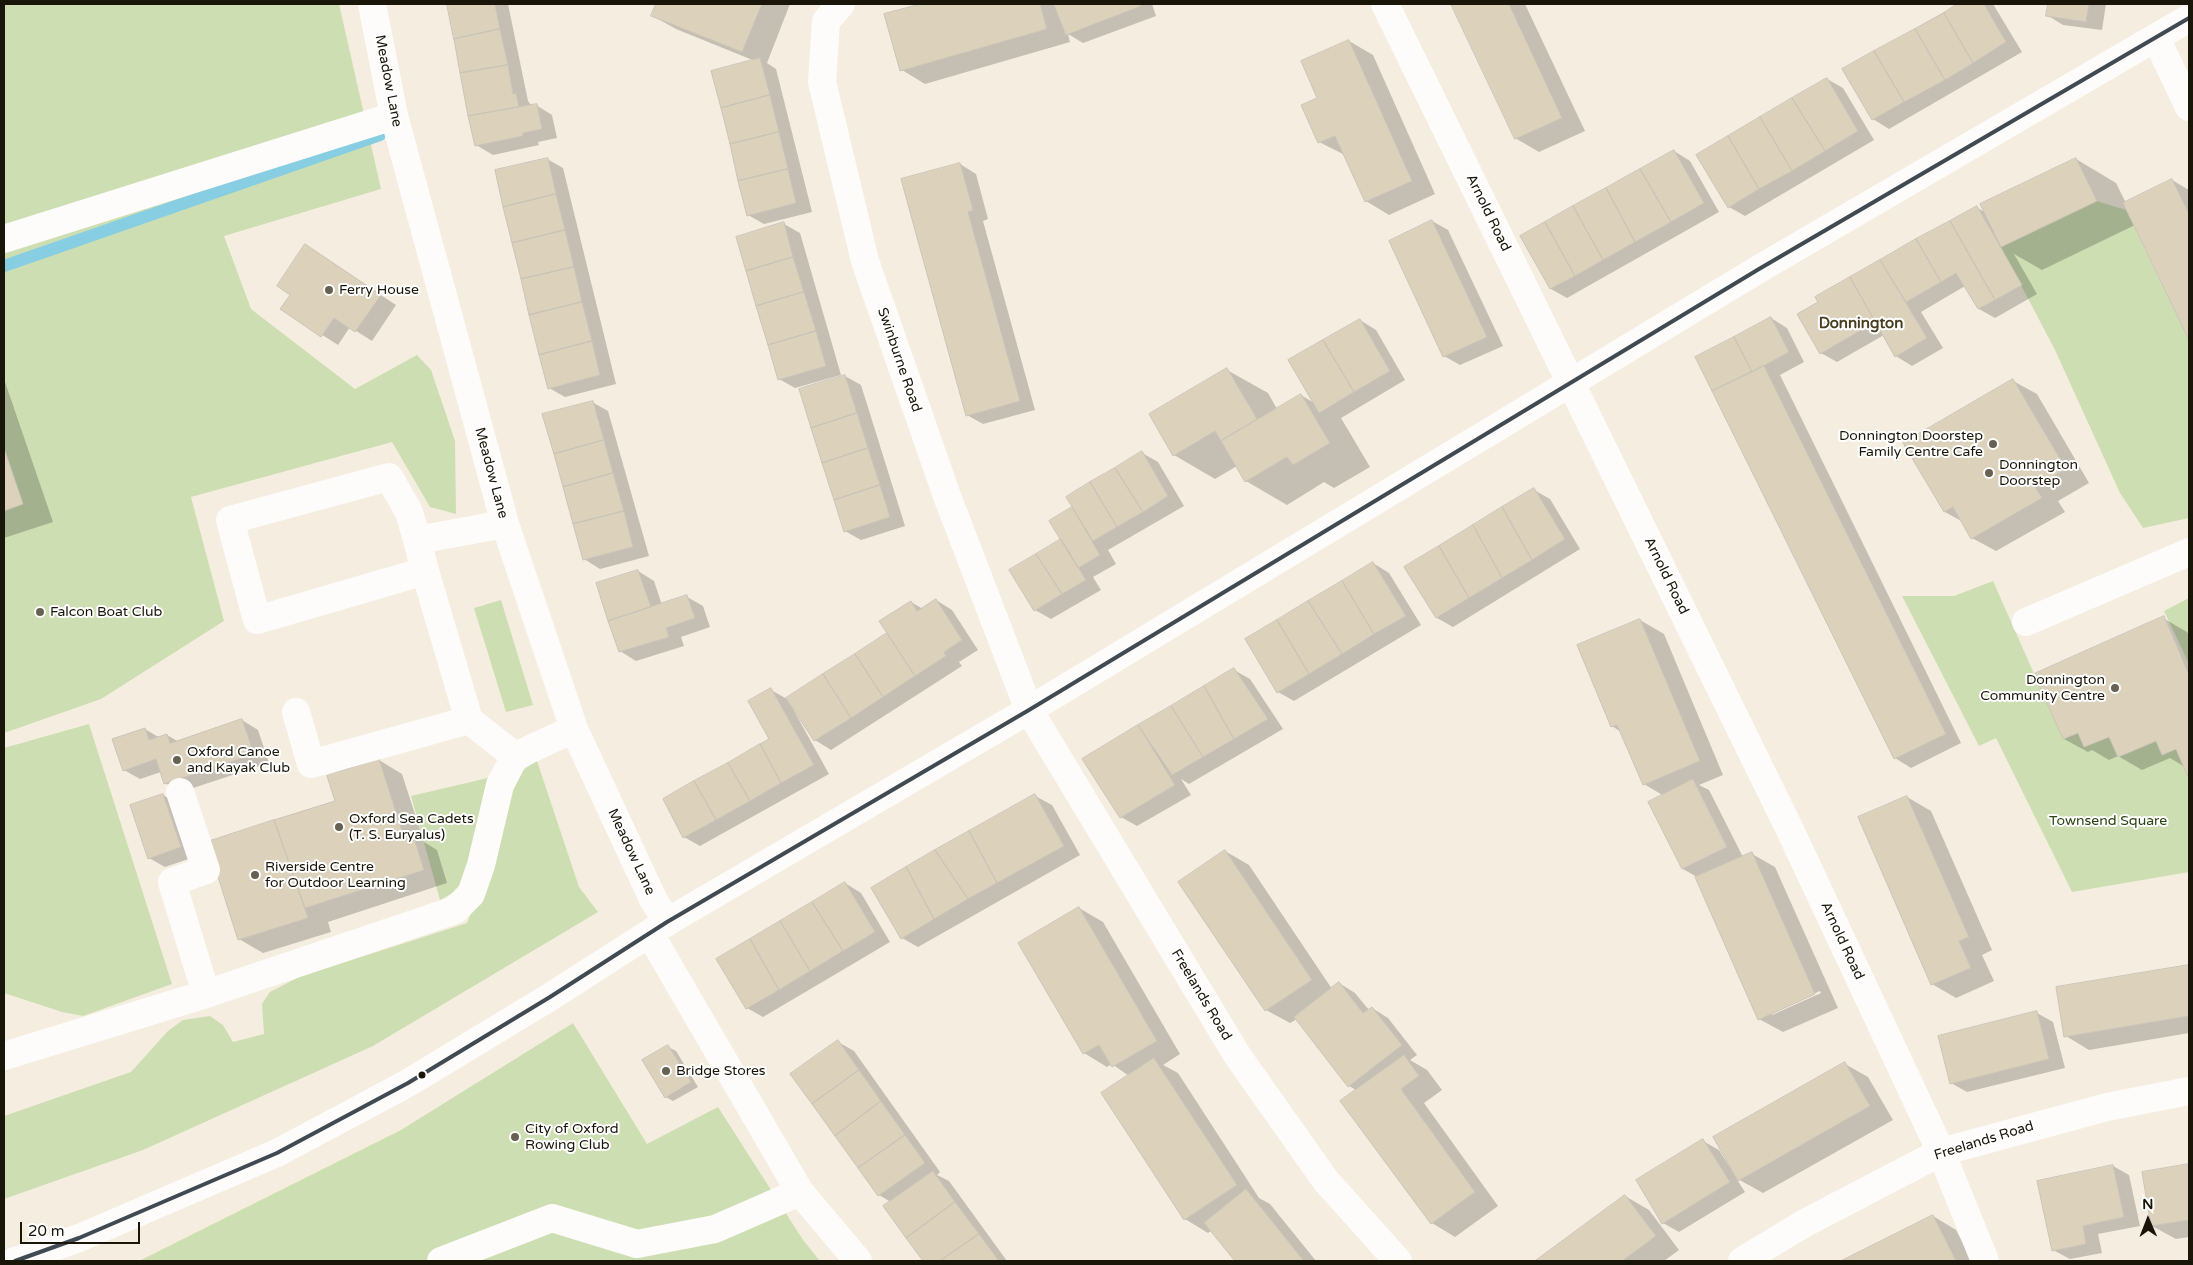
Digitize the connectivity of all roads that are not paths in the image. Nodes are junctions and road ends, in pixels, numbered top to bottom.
1 (372, 4) edge
2 (841, 4) edge
3 (1386, 4) edge
4 (2189, 18) edge
5 (2156, 38) junction
6 (2189, 107) edge
7 (394, 116) junction
8 (4, 238) edge
9 (1572, 384) junction
10 (505, 524) junction
11 (416, 540) junction
12 (2180, 556) edge
13 (424, 571) junction
14 (2026, 622) dead end
15 (1029, 710) junction
16 (296, 712) dead end
17 (469, 720) junction
18 (574, 729) junction
19 (515, 756) junction
20 (180, 792) dead end
21 (659, 928) junction
22 (206, 994) junction
23 (4, 1056) edge
24 (2189, 1090) edge
25 (1941, 1152) junction
26 (800, 1192) junction
27 (14, 1261) edge
28 (441, 1261) edge
29 (858, 1261) edge
30 (1398, 1261) edge
31 (1742, 1261) edge
32 (1985, 1261) edge

1 - 7 street, Meadow Lane
2 - 15 street, Swinburne Road
3 - 9 street, Arnold Road
4 - 5 street
5 - 6 street
5 - 9 street
7 - 8 street
7 - 10 street, Meadow Lane
9 - 15 street
9 - 25 street, Arnold Road
10 - 11 street
10 - 18 street, Meadow Lane
11 - 13 street
11 - 13 street
12 - 14 street
13 - 17 street
15 - 21 street
15 - 30 street, Freelands Road
16 - 17 street
17 - 19 street
18 - 19 street
18 - 21 street, Meadow Lane
19 - 22 street
20 - 22 street
21 - 26 street, Meadow Lane
21 - 27 street
22 - 23 street
24 - 25 street, Freelands Road
25 - 31 street, Freelands Road
25 - 32 street, Arnold Road
26 - 28 street
26 - 29 street, Meadow Lane

